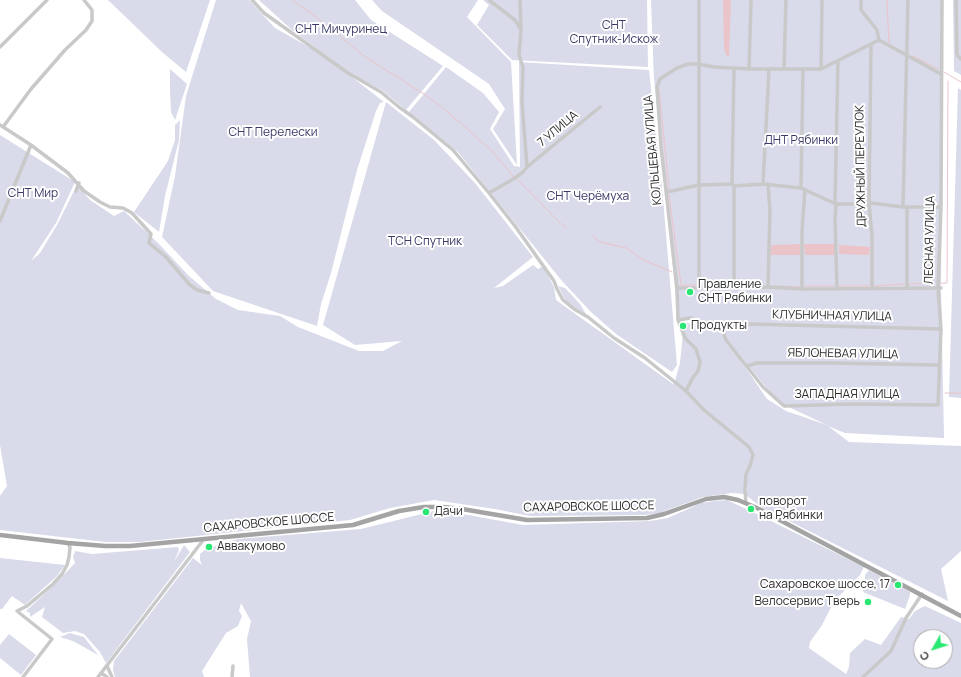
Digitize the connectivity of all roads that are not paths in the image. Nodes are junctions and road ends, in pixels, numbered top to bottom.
1 (47, 0) edge
2 (84, 0) edge
3 (252, 0) edge
4 (490, 0) edge
5 (520, 0) edge
6 (699, 0) edge
7 (751, 0) edge
8 (786, 0) edge
9 (822, 0) edge
10 (861, 0) edge
11 (908, 0) edge
12 (942, 0) edge
13 (956, 1) edge
14 (961, 2) edge
15 (521, 28) junction
16 (956, 36) junction
17 (961, 36) edge
18 (879, 40) junction
19 (871, 44) junction
20 (0, 47) edge
21 (907, 56) junction
22 (961, 59) edge
23 (838, 61) junction
24 (698, 64) junction
25 (734, 68) junction
26 (749, 69) junction
27 (769, 69) junction
28 (784, 69) junction
29 (821, 69) junction
30 (803, 70) junction
31 (941, 74) junction
32 (600, 106) dead end
33 (1, 126) edge
34 (31, 145) junction
35 (527, 167) junction
36 (79, 183) junction
37 (766, 184) junction
38 (699, 185) junction
39 (733, 185) junction
40 (803, 189) junction
41 (76, 191) dead end
42 (667, 192) junction
43 (488, 193) junction
44 (836, 204) junction
45 (869, 204) junction
46 (905, 207) junction
47 (941, 207) junction
48 (0, 221) edge
49 (768, 287) junction
50 (872, 287) junction
51 (907, 287) junction
52 (678, 288) junction
53 (699, 288) junction
54 (734, 288) junction
55 (837, 288) junction
56 (940, 288) junction
57 (802, 289) junction
58 (209, 293) dead end
59 (678, 320) junction
60 (722, 329) junction
61 (941, 329) junction
62 (938, 365) junction
63 (747, 366) junction
64 (686, 390) junction
65 (938, 405) joint
66 (746, 503) junction
67 (0, 534) edge
68 (204, 539) junction
69 (68, 543) junction
70 (922, 594) junction
71 (961, 616) edge
72 (107, 666) junction
73 (233, 666) dead end
74 (101, 673) junction
75 (24, 677) edge
76 (98, 677) edge
77 (107, 677) edge
78 (112, 677) edge
79 (232, 677) edge
80 (864, 677) edge

1 - 20 street
2 - 33 street
3 - 43 street
4 - 15 street
5 - 15 street
6 - 24 street
7 - 26 street
8 - 28 street
9 - 29 street
10 - 18 street
11 - 21 street
12 - 31 street, ЛЕСНАЯ УЛИЦА
13 - 14 street
13 - 16 street
15 - 35 street
16 - 17 street
16 - 22 street
18 - 19 street, КОЛЬЦЕВАЯ УЛИЦА
18 - 21 street
19 - 23 street, КОЛЬЦЕВАЯ УЛИЦА
19 - 45 street, ДРУЖНЫЙ ПЕРЕУЛОК
21 - 31 street
21 - 46 street
23 - 29 street, КОЛЬЦЕВАЯ УЛИЦА
23 - 44 street
24 - 25 street, КОЛЬЦЕВАЯ УЛИЦА
24 - 38 street
24 - 42 street, КОЛЬЦЕВАЯ УЛИЦА
25 - 26 street, КОЛЬЦЕВАЯ УЛИЦА
25 - 39 street
26 - 27 street, КОЛЬЦЕВАЯ УЛИЦА
27 - 28 street, КОЛЬЦЕВАЯ УЛИЦА
27 - 37 street
28 - 30 street, КОЛЬЦЕВАЯ УЛИЦА
29 - 30 street, КОЛЬЦЕВАЯ УЛИЦА
30 - 40 street
31 - 47 street, ЛЕСНАЯ УЛИЦА
32 - 35 street, 7 УЛИЦА
33 - 34 street
34 - 36 street
34 - 48 street
35 - 43 street, 7 УЛИЦА
36 - 41 street
36 - 58 street
37 - 39 street
37 - 40 street
37 - 49 street
38 - 39 street
38 - 42 street
38 - 53 street
39 - 54 street
40 - 44 street
40 - 57 street
42 - 52 street, КОЛЬЦЕВАЯ УЛИЦА
43 - 64 street
44 - 45 street
44 - 55 street
45 - 46 street
45 - 50 street, ДРУЖНЫЙ ПЕРЕУЛОК
46 - 47 street
46 - 51 street
47 - 56 street, ЛЕСНАЯ УЛИЦА
49 - 54 street
49 - 57 street
50 - 51 street
50 - 55 street
51 - 56 street
52 - 53 street
52 - 59 street, КОЛЬЦЕВАЯ УЛИЦА
53 - 54 street
55 - 57 street
56 - 61 street, ЛЕСНАЯ УЛИЦА
59 - 60 street
59 - 64 street, КОЛЬЦЕВАЯ УЛИЦА
60 - 61 street, КЛУБНИЧНАЯ УЛИЦА
60 - 63 street, ЗАПАДНАЯ УЛИЦА
61 - 62 street, ЛЕСНАЯ УЛИЦА
62 - 63 street, ЯБЛОНЕВАЯ УЛИЦА
62 - 65 street, ЛЕСНАЯ УЛИЦА
63 - 65 street, ЗАПАДНАЯ УЛИЦА
64 - 66 street
66 - 68 main road, САХАРОВСКОЕ ШОССЕ
66 - 70 main road, САХАРОВСКОЕ ШОССЕ
67 - 69 main road, САХАРОВСКОЕ ШОССЕ
68 - 69 main road, САХАРОВСКОЕ ШОССЕ
68 - 72 street
69 - 75 street
70 - 71 main road, САХАРОВСКОЕ ШОССЕ
70 - 80 street
72 - 74 street
72 - 78 street
73 - 79 street
74 - 76 street
74 - 77 street

